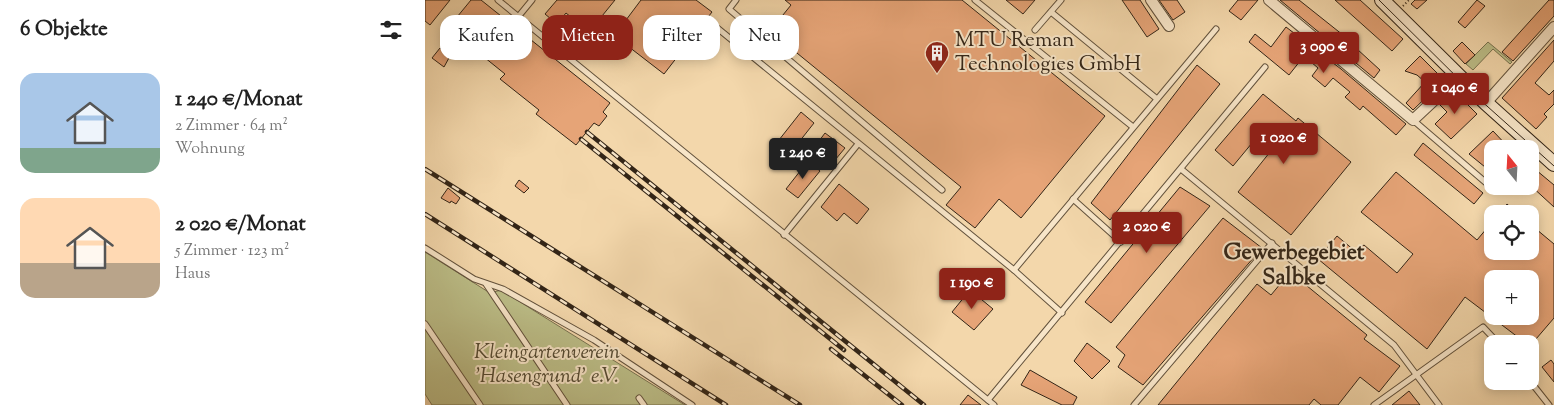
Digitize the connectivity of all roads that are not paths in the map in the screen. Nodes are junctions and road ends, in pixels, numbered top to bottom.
1 (498, 0) edge
2 (532, 0) edge
3 (975, 0) edge
4 (1061, 0) edge
5 (1151, 0) edge
6 (1269, 0) edge
7 (1382, 0) edge
8 (734, 1) edge
9 (1051, 12) junction
10 (516, 15) edge
11 (520, 15) edge
12 (1169, 26) dead end
13 (1554, 27) edge
14 (532, 28) edge
15 (1215, 29) dead end
16 (720, 30) edge
17 (1035, 30) dead end
18 (1265, 68) dead end
19 (1459, 77) junction
20 (1157, 99) junction
21 (1486, 104) junction
22 (1413, 120) junction
23 (1133, 127) junction
24 (858, 144) junction
25 (1552, 159) edge
26 (1181, 169) junction
27 (1484, 181) edge
28 (942, 190) dead end
29 (1073, 199) junction
30 (784, 234) junction
31 (1121, 242) junction
32 (1272, 243) junction
33 (425, 248) edge
34 (1014, 270) junction
35 (486, 284) junction
36 (1062, 313) junction
37 (425, 324) edge
38 (1491, 335) edge
39 (1417, 374) junction
40 (1537, 390) edge
41 (639, 398) dead end
42 (988, 400) junction
43 (480, 405) edge
44 (567, 405) edge
45 (644, 405) edge
46 (693, 405) edge
47 (994, 405) edge
48 (1134, 405) edge
49 (1374, 405) edge
50 (1439, 405) edge
51 (1549, 405) edge

1 - 10 lane
2 - 11 lane
3 - 23 lane
4 - 9 lane
5 - 12 street
6 - 22 street
7 - 19 main road
8 - 28 lane
9 - 17 lane
9 - 20 lane
13 - 21 street
14 - 30 lane
15 - 20 lane
16 - 24 lane
18 - 26 lane
19 - 21 main road
19 - 22 street
20 - 23 lane
21 - 25 main road
22 - 27 lane
23 - 29 lane
24 - 30 lane
24 - 34 lane
26 - 31 lane
26 - 32 lane
29 - 31 lane
29 - 34 lane
30 - 42 lane
31 - 36 lane
32 - 39 lane
32 - 48 lane
33 - 35 lane
34 - 36 lane
35 - 44 lane
35 - 46 lane
36 - 42 lane
37 - 43 lane
38 - 39 lane
39 - 49 lane
39 - 50 lane
40 - 51 lane
41 - 45 lane
42 - 47 lane

